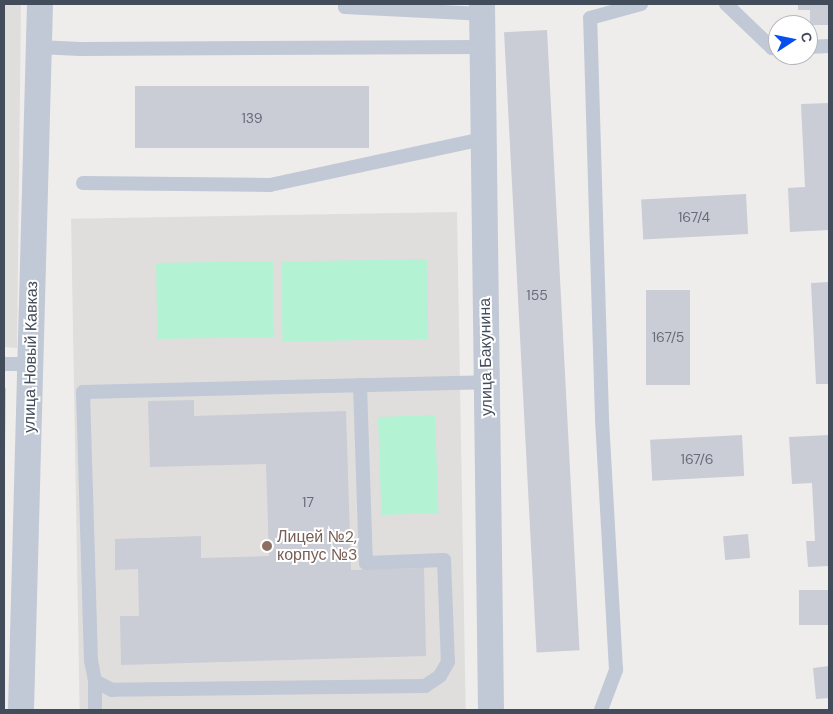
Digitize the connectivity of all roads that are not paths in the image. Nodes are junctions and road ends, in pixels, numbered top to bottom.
1 (40, 4) edge
2 (345, 4) edge
3 (641, 4) edge
4 (726, 4) edge
5 (616, 6) edge
6 (482, 9) edge
7 (768, 44) edge
8 (39, 47) junction
9 (482, 47) junction
10 (483, 139) junction
11 (84, 183) dead end
12 (4, 364) edge
13 (31, 364) junction
14 (486, 382) junction
15 (360, 385) junction
16 (95, 681) junction
17 (21, 710) edge
18 (95, 710) edge
19 (491, 710) edge
20 (601, 710) edge

1 - 8 street, улица Новый Кавказ
2 - 6 lane
3 - 5 lane
4 - 7 lane
5 - 20 lane
6 - 9 street, улица Бакунина
8 - 9 lane
8 - 13 street, улица Новый Кавказ
9 - 10 street, улица Бакунина
10 - 11 lane
10 - 14 street, улица Бакунина
12 - 13 lane
13 - 17 street, улица Новый Кавказ
14 - 15 lane
14 - 19 street, улица Бакунина
15 - 16 lane
15 - 16 lane
16 - 18 lane

